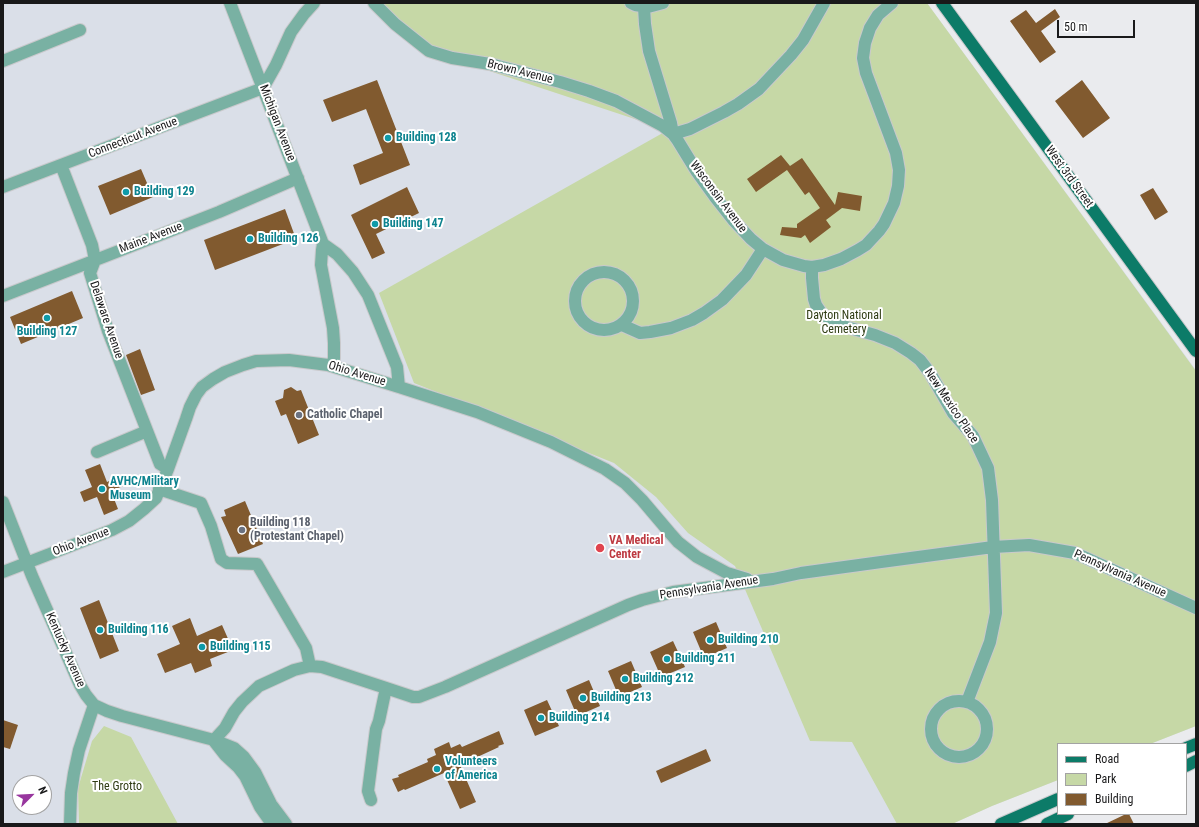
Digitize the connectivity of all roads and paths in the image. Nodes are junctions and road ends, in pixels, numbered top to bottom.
1 (230, 3) edge
2 (314, 3) edge
3 (374, 3) edge
4 (631, 3) edge
5 (663, 3) edge
6 (824, 3) edge
7 (892, 3) edge
8 (942, 3) edge
9 (644, 7) junction
10 (80, 30) dead end
11 (3, 61) edge
12 (263, 88) junction
13 (673, 134) junction
14 (61, 165) junction
15 (298, 178) junction
16 (3, 188) edge
17 (323, 244) junction
18 (763, 249) junction
19 (94, 260) junction
20 (812, 267) junction
21 (3, 296) edge
22 (622, 325) junction
23 (1196, 351) edge
24 (332, 366) junction
25 (399, 387) junction
26 (148, 431) junction
27 (97, 452) dead end
28 (168, 469) junction
29 (159, 489) junction
30 (3, 502) edge
31 (993, 547) junction
32 (26, 562) junction
33 (3, 572) edge
34 (754, 581) junction
35 (1196, 608) edge
36 (310, 666) junction
37 (386, 688) junction
38 (967, 702) junction
39 (94, 705) junction
40 (214, 740) junction
41 (1196, 761) edge
42 (1187, 766) edge
43 (1057, 798) edge
44 (371, 800) dead end
45 (1066, 815) edge
46 (70, 824) edge
47 (272, 824) edge
48 (286, 824) edge
49 (1001, 824) edge
50 (1047, 824) edge

1 - 12 street, Michigan Avenue
2 - 12 street
3 - 13 street, Brown Avenue
4 - 9 street
5 - 9 street
6 - 13 street
7 - 20 street, Wisconsin Avenue
8 - 23 main road, West 3rd Street
9 - 13 street, Wisconsin Avenue
10 - 11 street
12 - 14 street, Connecticut Avenue
12 - 15 street, Michigan Avenue
13 - 18 street, Wisconsin Avenue
14 - 16 street, Connecticut Avenue
14 - 19 street, Delaware Avenue
15 - 17 street, Michigan Avenue
15 - 19 street, Maine Avenue
17 - 24 street, Michigan Avenue
17 - 25 street
18 - 20 street, Wisconsin Avenue
18 - 22 street
19 - 21 street, Maine Avenue
19 - 26 street, Delaware Avenue
20 - 31 street, New Mexico Place
22 - 22 street
24 - 25 street, Ohio Avenue
24 - 28 street, Ohio Avenue
25 - 34 street, Ohio Avenue
26 - 27 street
26 - 28 street, Delaware Avenue
28 - 29 street, Ohio Avenue
29 - 32 street, Ohio Avenue
29 - 36 street
30 - 32 street, Kentucky Avenue
31 - 34 street, Pennsylvania Avenue
31 - 35 street, Pennsylvania Avenue
31 - 38 street, New Mexico Place
32 - 33 street, Ohio Avenue
32 - 39 street, Kentucky Avenue
34 - 37 street, Pennsylvania Avenue
36 - 37 street, Pennsylvania Avenue
36 - 40 street, Pennsylvania Avenue
37 - 44 street
38 - 38 street
39 - 40 street
39 - 46 street
40 - 47 street
40 - 48 street
41 - 42 main road
43 - 49 main road
45 - 50 main road

